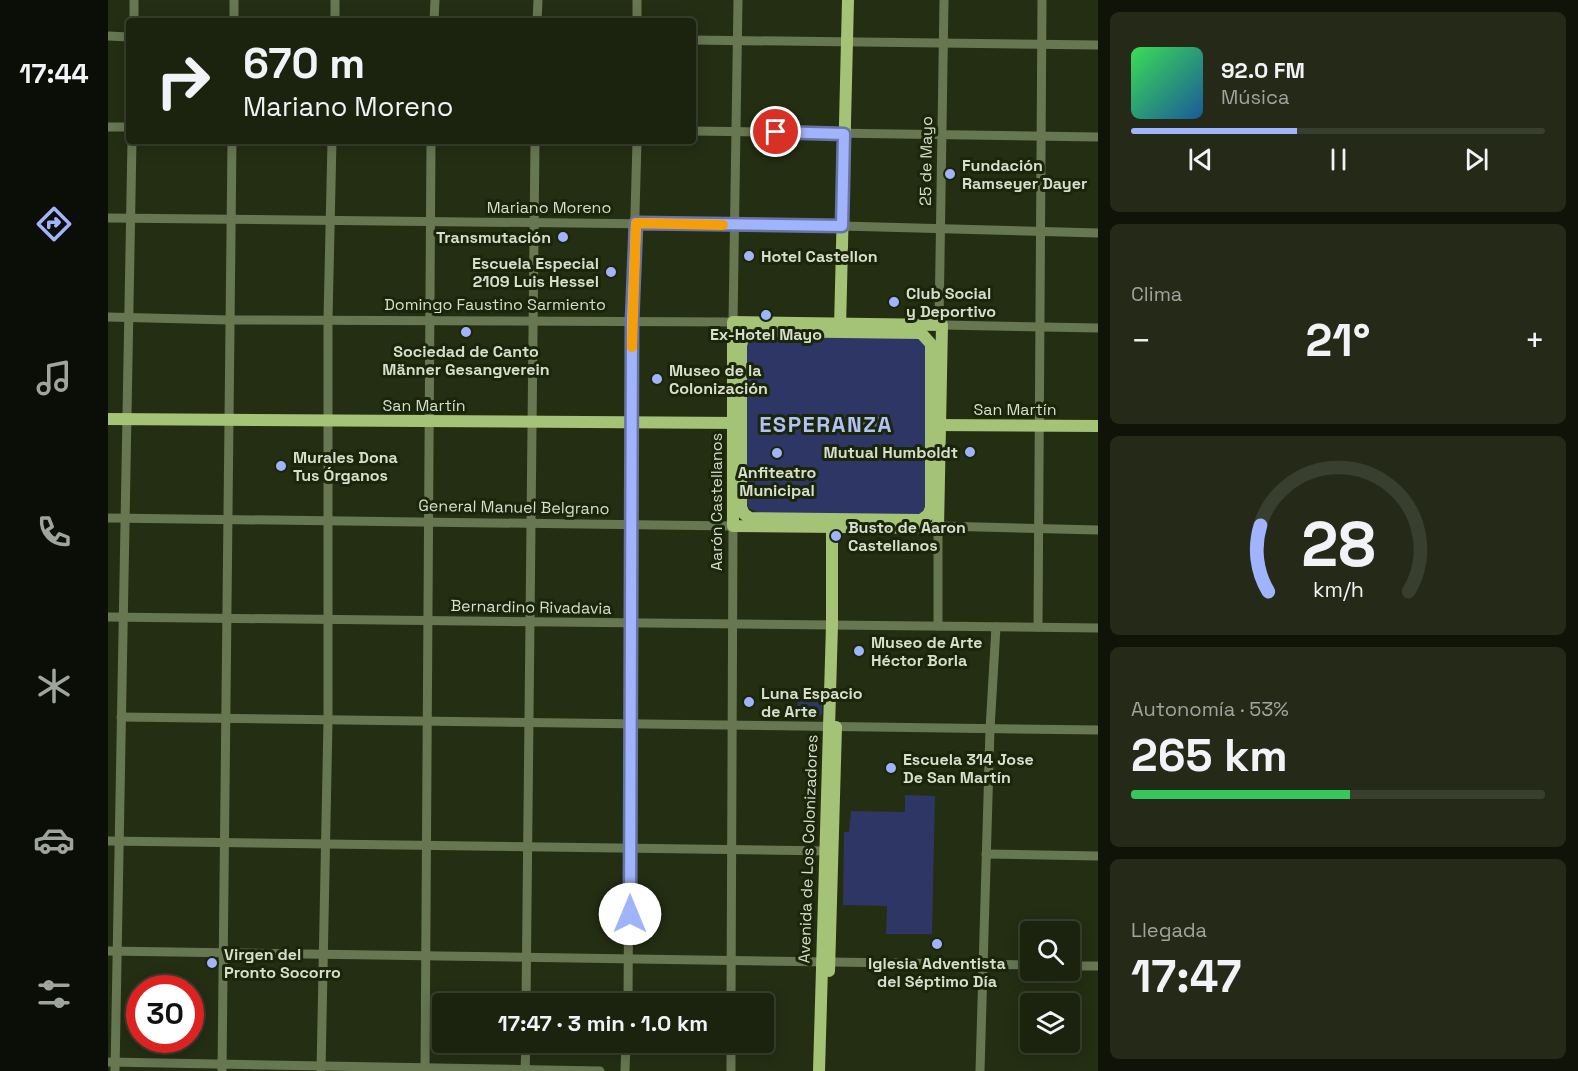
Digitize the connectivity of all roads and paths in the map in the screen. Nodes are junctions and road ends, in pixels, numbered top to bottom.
1 (134, 0) edge
2 (234, 0) edge
3 (335, 0) edge
4 (435, 0) edge
5 (538, 0) edge
6 (637, 0) edge
7 (738, 0) edge
8 (841, 0) edge
9 (848, 0) edge
10 (944, 0) edge
11 (1042, 0) edge
12 (134, 18) edge
13 (234, 18) edge
14 (335, 18) edge
15 (434, 18) edge
16 (537, 18) edge
17 (637, 18) edge
18 (108, 36) edge
19 (126, 37) edge
20 (696, 40) edge
21 (737, 41) junction
22 (843, 41) junction
23 (943, 43) junction
24 (1042, 44) junction
25 (1098, 45) edge
26 (108, 127) edge
27 (126, 127) edge
28 (696, 131) edge
29 (735, 132) junction
30 (840, 133) junction
31 (942, 134) junction
32 (1041, 135) junction
33 (1098, 137) edge
34 (132, 144) edge
35 (232, 144) edge
36 (332, 144) edge
37 (431, 144) edge
38 (535, 144) edge
39 (637, 144) edge
40 (108, 218) edge
41 (132, 218) junction
42 (229, 220) junction
43 (330, 221) junction
44 (429, 222) junction
45 (534, 222) junction
46 (636, 223) junction
47 (734, 225) junction
48 (838, 226) junction
49 (941, 228) junction
50 (1039, 231) junction
51 (1098, 233) edge
52 (108, 317) edge
53 (130, 318) junction
54 (328, 319) junction
55 (229, 320) junction
56 (429, 320) junction
57 (533, 321) junction
58 (632, 322) junction
59 (733, 322) junction
60 (940, 324) junction
61 (836, 327) junction
62 (1039, 327) junction
63 (1098, 328) edge
64 (754, 331) joint
65 (931, 344) joint
66 (108, 419) edge
67 (128, 419) junction
68 (227, 420) junction
69 (328, 421) junction
70 (429, 422) junction
71 (532, 422) junction
72 (632, 423) junction
73 (737, 423) junction
74 (936, 425) junction
75 (1040, 426) junction
76 (1098, 426) edge
77 (741, 507) joint
78 (108, 518) edge
79 (124, 518) junction
80 (924, 518) joint
81 (226, 519) junction
82 (328, 520) junction
83 (429, 522) junction
84 (531, 524) junction
85 (836, 524) junction
86 (632, 525) junction
87 (733, 526) junction
88 (939, 527) junction
89 (1039, 529) junction
90 (1098, 530) edge
91 (108, 617) edge
92 (122, 618) junction
93 (225, 619) junction
94 (328, 620) junction
95 (429, 621) junction
96 (530, 622) junction
97 (632, 623) junction
98 (733, 624) junction
99 (836, 625) junction
100 (938, 626) junction
101 (996, 627) junction
102 (1038, 627) junction
103 (1098, 628) edge
104 (121, 717) junction
105 (225, 718) junction
106 (328, 720) junction
107 (428, 722) junction
108 (529, 724) junction
109 (631, 725) junction
110 (732, 726) junction
111 (832, 728) junction
112 (990, 729) junction
113 (1098, 730) edge
114 (108, 841) edge
115 (119, 842) junction
116 (224, 843) junction
117 (326, 844) junction
118 (428, 844) junction
119 (528, 846) junction
120 (630, 847) junction
121 (732, 848) junction
122 (828, 851) junction
123 (986, 854) junction
124 (1098, 856) edge
125 (113, 951) edge
126 (223, 952) junction
127 (324, 954) junction
128 (428, 956) junction
129 (526, 957) junction
130 (629, 959) junction
131 (732, 960) junction
132 (825, 961) junction
133 (982, 964) junction
134 (1020, 965) edge
135 (1080, 966) edge
136 (1098, 966) edge
137 (526, 993) edge
138 (628, 993) edge
139 (731, 993) edge
140 (526, 1053) edge
141 (626, 1053) edge
142 (731, 1053) edge
143 (113, 1065) edge
144 (222, 1067) edge
145 (321, 1068) edge
146 (425, 1070) edge
147 (525, 1070) edge
148 (600, 1071) edge
149 (625, 1071) edge
150 (731, 1071) edge
151 (819, 1071) edge
152 (827, 1071) edge
153 (980, 1071) edge

1 - 12 street
2 - 13 street
3 - 14 street
4 - 15 street
5 - 16 street
6 - 17 street
7 - 21 street, Aarón Castellanos
8 - 22 main road
9 - 22 main road
10 - 23 street, 25 de Mayo
11 - 24 street
18 - 19 street
20 - 21 street
21 - 22 street
21 - 29 street, Aarón Castellanos
22 - 23 street
22 - 30 main road
23 - 24 street
23 - 31 street, 25 de Mayo
24 - 25 street
24 - 32 street
26 - 27 street
28 - 29 street
29 - 30 street
29 - 47 street, Aarón Castellanos
30 - 31 street
30 - 48 main road
31 - 32 street
31 - 49 street, 25 de Mayo
32 - 33 street
32 - 50 street
34 - 41 street
35 - 42 street
36 - 43 street
37 - 44 street
38 - 45 street
39 - 46 street
40 - 41 street, Mariano Moreno
41 - 42 street, Mariano Moreno
41 - 53 street
42 - 43 street, Mariano Moreno
42 - 55 street
43 - 44 street, Mariano Moreno
43 - 54 street
44 - 45 street, Mariano Moreno
44 - 56 street
45 - 46 street, Mariano Moreno
45 - 57 street
46 - 47 street, Mariano Moreno
46 - 58 street
47 - 48 street, Mariano Moreno
47 - 59 street, Aarón Castellanos
48 - 49 street, Mariano Moreno
48 - 61 main road
49 - 50 street, Mariano Moreno
49 - 60 street, 25 de Mayo
50 - 51 street, Mariano Moreno
50 - 62 street
52 - 53 street, Domingo Faustino Sarmiento
53 - 55 street, Domingo Faustino Sarmiento
53 - 67 street
54 - 55 street, Domingo Faustino Sarmiento
54 - 56 street, Domingo Faustino Sarmiento
54 - 69 street
55 - 68 street
56 - 57 street, Domingo Faustino Sarmiento
56 - 70 street
57 - 58 street, Domingo Faustino Sarmiento
57 - 71 street
58 - 59 street, Domingo Faustino Sarmiento
58 - 72 street
59 - 61 main road, Domingo Faustino Sarmiento
59 - 73 main road, Aarón Castellanos
60 - 61 main road, Domingo Faustino Sarmiento
60 - 62 street, Domingo Faustino Sarmiento
60 - 74 main road, 25 de Mayo
61 - 64 main road, Domingo Faustino Sarmiento
61 - 65 main road, Domingo Faustino Sarmiento
62 - 63 street, Domingo Faustino Sarmiento
62 - 75 street
64 - 73 main road, Aarón Castellanos
65 - 74 main road, 25 de Mayo
66 - 67 main road, San Martín
67 - 68 main road, San Martín
67 - 79 street
68 - 69 main road, San Martín
68 - 81 street
69 - 70 main road, San Martín
69 - 82 street
70 - 71 main road, San Martín
70 - 83 street
71 - 72 main road, San Martín
71 - 84 street
72 - 73 main road, San Martín
72 - 86 street
73 - 77 main road, Aarón Castellanos
73 - 87 main road, Aarón Castellanos
74 - 75 main road, San Martín
74 - 80 main road, 25 de Mayo
74 - 88 main road, 25 de Mayo
75 - 76 main road, San Martín
75 - 89 street
77 - 85 main road, General Manuel Belgrano
78 - 79 street, General Manuel Belgrano
79 - 81 street, General Manuel Belgrano
79 - 92 street
80 - 85 main road, General Manuel Belgrano
81 - 82 street, General Manuel Belgrano
81 - 93 street
82 - 83 street, General Manuel Belgrano
82 - 94 street
83 - 84 street, General Manuel Belgrano
83 - 95 street
84 - 86 street, General Manuel Belgrano
84 - 96 street
85 - 87 main road, General Manuel Belgrano
85 - 88 main road, General Manuel Belgrano
85 - 99 main road, Avenida de Los Colonizadores
86 - 87 street, General Manuel Belgrano
86 - 97 street
87 - 98 street, Aarón Castellanos
88 - 89 street, General Manuel Belgrano
88 - 100 street, 25 de Mayo
89 - 90 street, General Manuel Belgrano
89 - 102 street
91 - 92 street, Bernardino Rivadavia
92 - 93 street, Bernardino Rivadavia
92 - 104 street
93 - 94 street, Bernardino Rivadavia
93 - 105 street
94 - 95 street, Bernardino Rivadavia
94 - 106 street
95 - 96 street, Bernardino Rivadavia
95 - 107 street
96 - 97 street, Bernardino Rivadavia
96 - 108 street
97 - 98 street, Bernardino Rivadavia
97 - 109 street
98 - 99 street, Bernardino Rivadavia
98 - 110 street, Aarón Castellanos
99 - 100 street, Bernardino Rivadavia
99 - 111 main road, Avenida de Los Colonizadores
100 - 101 street, Bernardino Rivadavia
101 - 102 street, Bernardino Rivadavia
101 - 112 street
102 - 103 street, Bernardino Rivadavia
104 - 105 street
104 - 115 street
105 - 106 street
105 - 116 street
106 - 107 street
106 - 117 street
107 - 108 street
107 - 118 street
108 - 109 street
108 - 119 street
109 - 110 street
109 - 120 street
110 - 111 street
110 - 121 street, Aarón Castellanos
111 - 112 street
111 - 122 main road, Avenida de Los Colonizadores
112 - 113 street
112 - 123 street
114 - 115 street
115 - 116 street
115 - 125 street
116 - 117 street
116 - 126 street
117 - 118 street
117 - 127 street
118 - 119 street
118 - 128 street
119 - 120 street
119 - 129 street
120 - 121 street
120 - 130 street
121 - 122 street
121 - 131 street, Aarón Castellanos
122 - 132 main road, Avenida de Los Colonizadores
123 - 124 street
123 - 133 street
125 - 126 street
125 - 143 street
126 - 127 street
126 - 144 street
127 - 128 street
127 - 145 street
128 - 129 street
128 - 146 street
129 - 130 street
129 - 137 street
130 - 131 street
130 - 138 street
131 - 132 street
131 - 139 street, Aarón Castellanos
132 - 133 street
132 - 151 main road, Avenida de Los Colonizadores
132 - 152 main road, Avenida de Los Colonizadores
133 - 134 street
133 - 153 street
135 - 136 street
140 - 147 street
141 - 149 street
142 - 150 street
143 - 144 street
144 - 145 street
145 - 146 street
146 - 147 street
147 - 148 street

